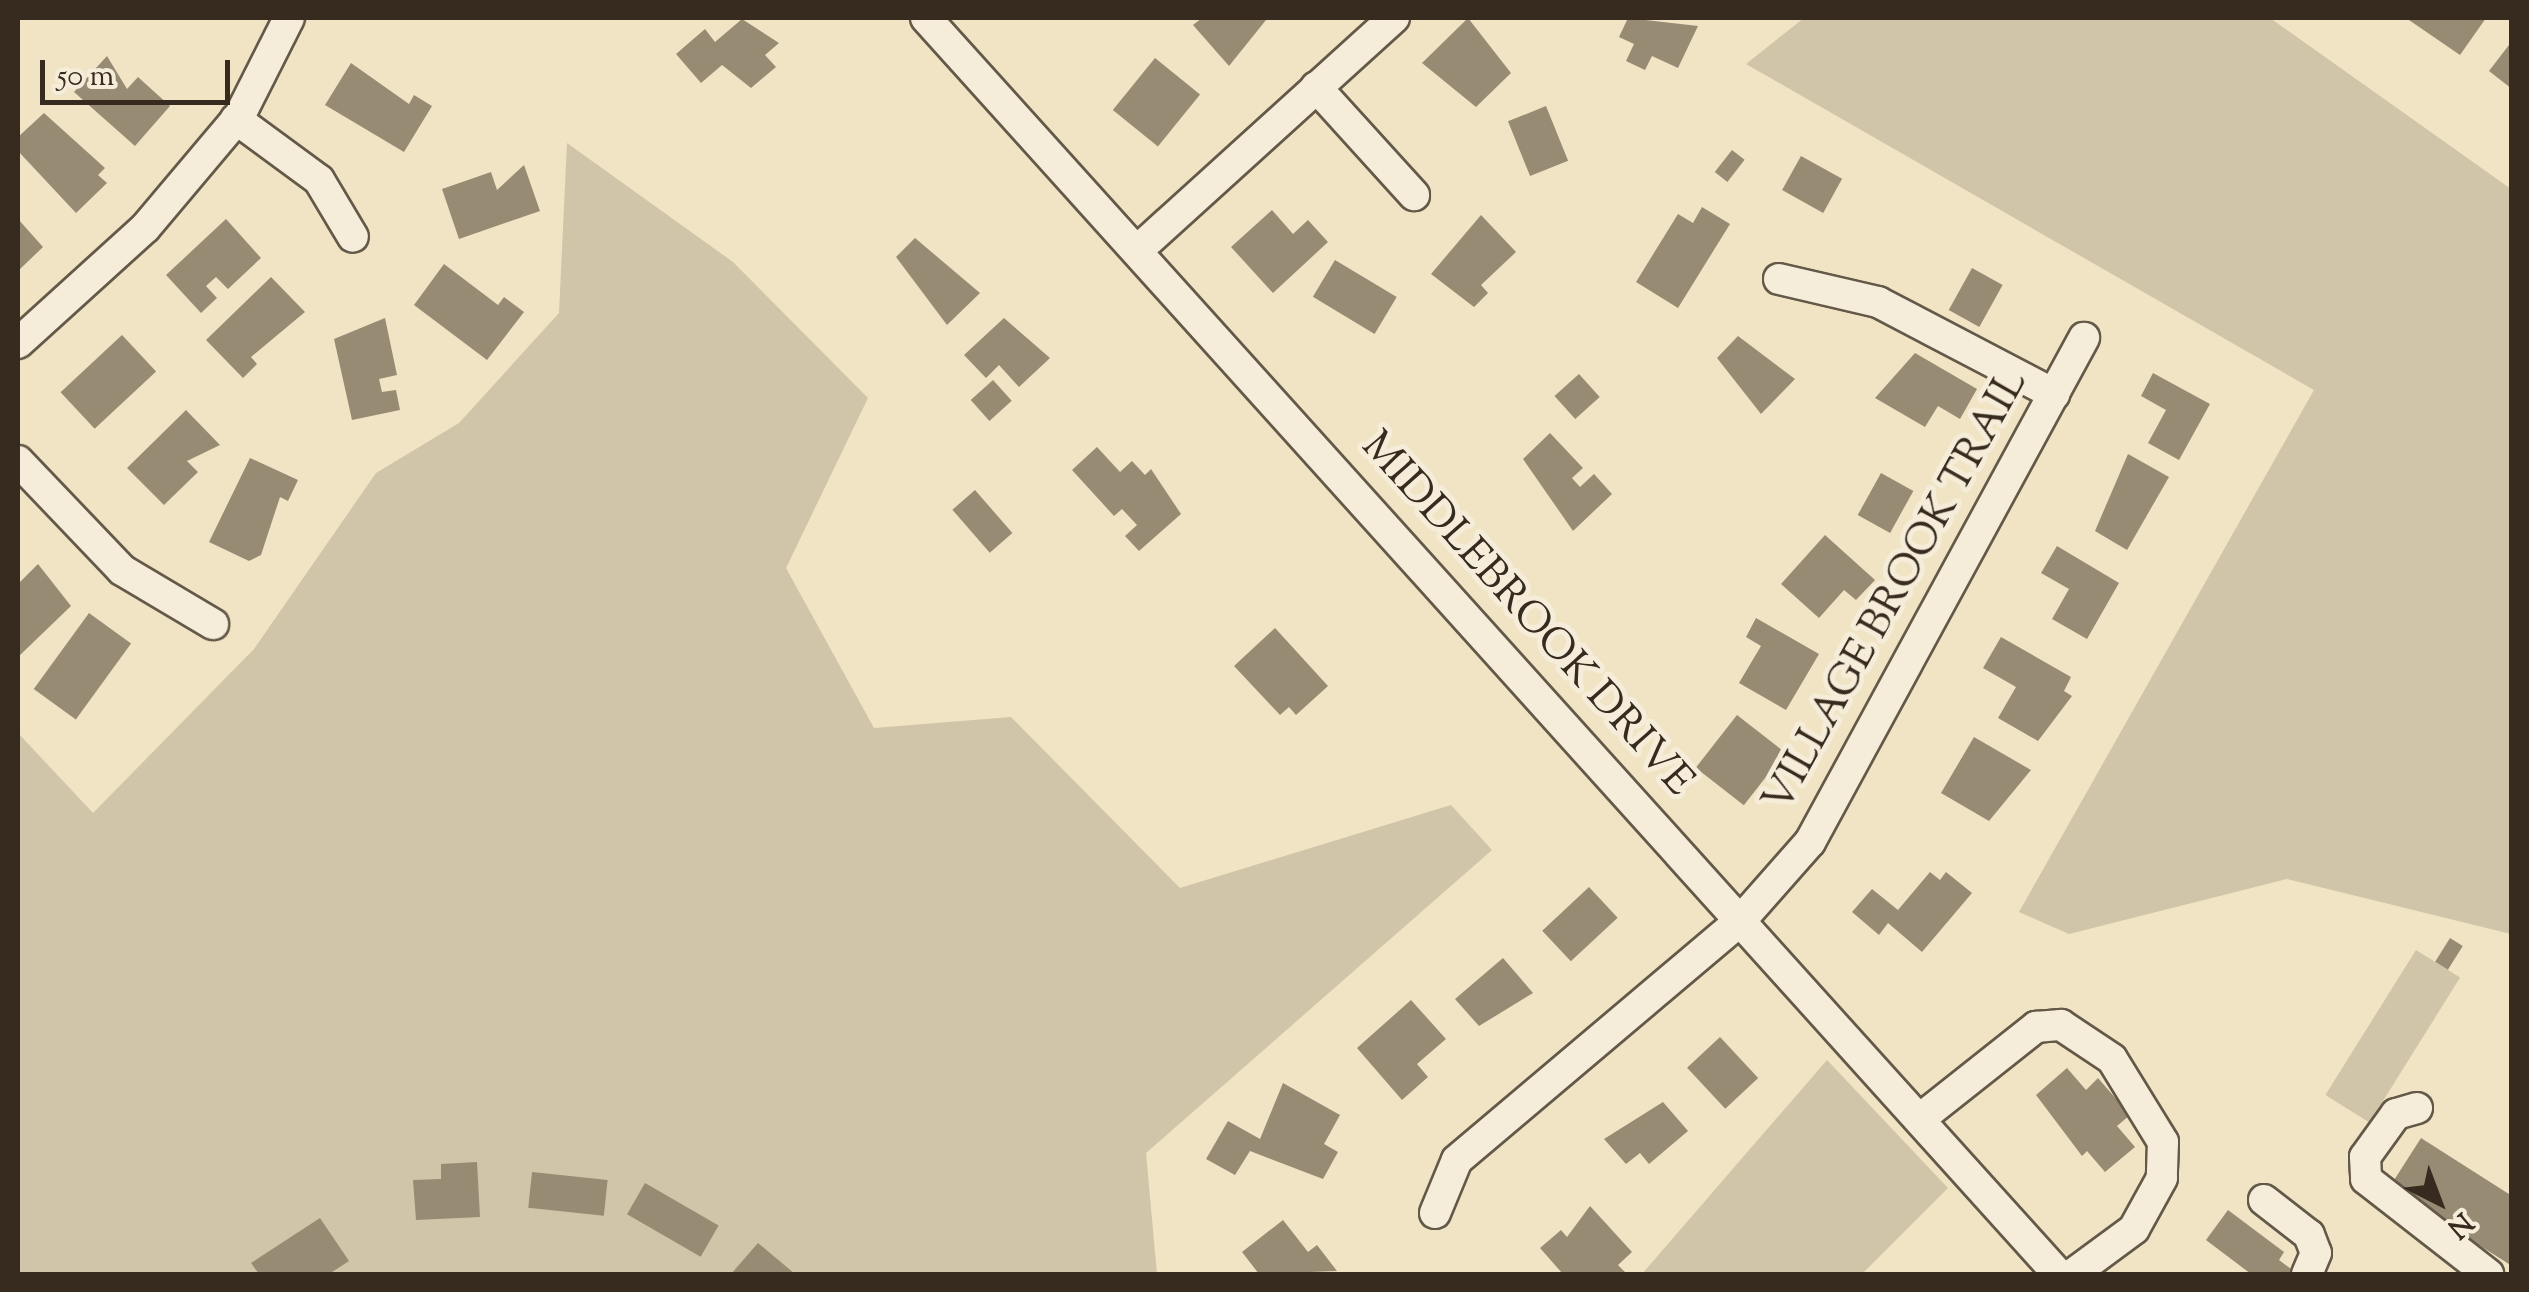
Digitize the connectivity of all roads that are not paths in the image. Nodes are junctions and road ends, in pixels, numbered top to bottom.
1 (288, 18) edge
2 (926, 18) edge
3 (1394, 18) edge
4 (1316, 86) junction
5 (236, 120) junction
6 (1414, 195) dead end
7 (353, 237) dead end
8 (1140, 248) junction
9 (1779, 280) dead end
10 (2084, 338) dead end
11 (18, 342) edge
12 (2054, 394) junction
13 (18, 461) edge
14 (213, 624) dead end
15 (1742, 920) junction
16 (2417, 1108) dead end
17 (1921, 1118) junction
18 (2264, 1200) dead end
19 (1435, 1213) dead end
20 (2058, 1274) edge
21 (2073, 1274) edge
22 (2306, 1274) edge
23 (2488, 1274) edge

1 - 5 street
2 - 8 street, MIDDLEBROOK DRIVE
3 - 4 street
4 - 6 street
4 - 8 street
5 - 7 street
5 - 11 street
8 - 15 street, MIDDLEBROOK DRIVE
9 - 12 street
10 - 12 street, VILLAGE BROOK TRAIL
12 - 15 street, VILLAGE BROOK TRAIL
13 - 14 street
15 - 17 street, MIDDLEBROOK DRIVE
15 - 19 street, VILLAGE BROOK TRAIL
16 - 23 street
17 - 20 street, MIDDLEBROOK DRIVE
17 - 21 street
18 - 22 street

